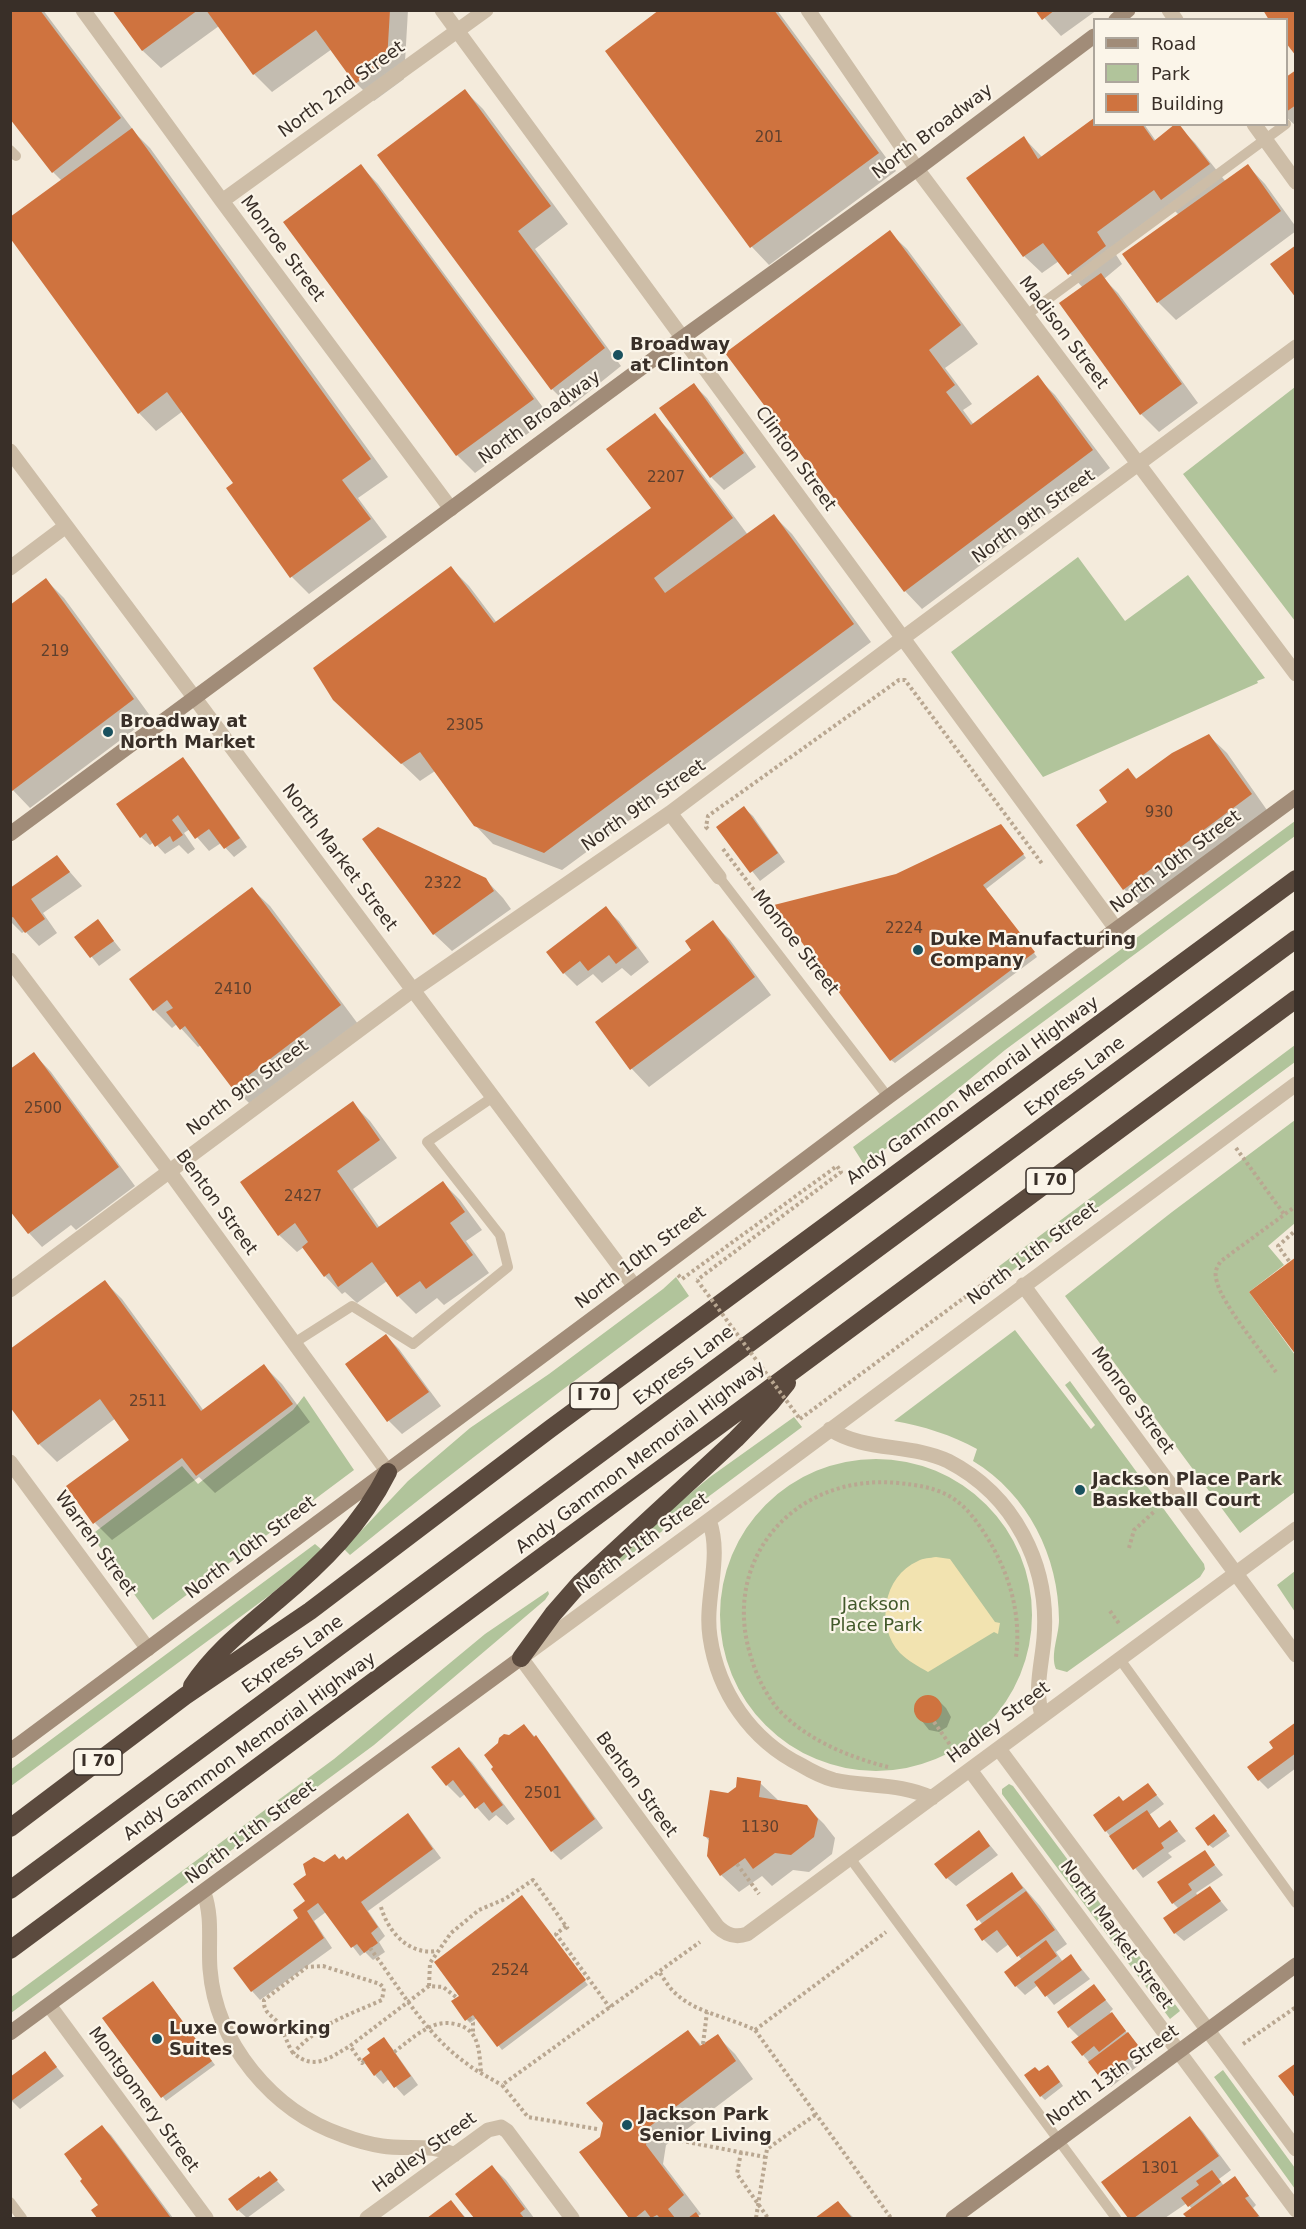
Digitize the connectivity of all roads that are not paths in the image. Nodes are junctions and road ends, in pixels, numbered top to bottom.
1 (84, 10) edge
2 (442, 10) edge
3 (486, 10) edge
4 (808, 10) edge
5 (457, 31) junction
6 (1093, 37) edge
7 (1255, 126) edge
8 (1284, 126) edge
9 (1265, 141) junction
10 (917, 169) junction
11 (1296, 182) edge
12 (222, 201) junction
13 (1025, 316) junction
14 (682, 338) junction
15 (1296, 347) edge
16 (10, 451) edge
17 (1138, 464) junction
18 (451, 508) junction
19 (66, 526) junction
20 (10, 568) edge
21 (903, 638) junction
22 (1296, 674) edge
23 (194, 697) junction
24 (1296, 797) edge
25 (670, 813) junction
26 (10, 834) edge
27 (719, 877) joint
28 (1296, 879) edge
29 (1118, 930) junction
30 (1296, 939) edge
31 (10, 960) edge
32 (413, 990) junction
33 (1296, 999) edge
34 (1296, 1084) edge
35 (493, 1097) junction
36 (888, 1097) junction
37 (169, 1171) junction
38 (1023, 1285) junction
39 (635, 1287) junction
40 (10, 1290) edge
41 (294, 1342) junction
42 (804, 1362) junction
43 (830, 1430) junction
44 (10, 1462) edge
45 (388, 1472) junction
46 (710, 1520) junction
47 (1296, 1529) edge
48 (1235, 1575) junction
49 (148, 1649) junction
50 (1296, 1655) edge
51 (521, 1658) junction
52 (1119, 1658) junction
53 (185, 1696) junction
54 (1042, 1715) junction
55 (999, 1749) junction
56 (10, 1751) edge
57 (970, 1770) junction
58 (932, 1798) junction
59 (10, 1828) edge
60 (850, 1858) junction
61 (10, 1890) edge
62 (204, 1893) junction
63 (1296, 1903) edge
64 (723, 1932) joint
65 (10, 1950) edge
66 (1296, 1965) edge
67 (49, 2005) junction
68 (1207, 2031) junction
69 (10, 2033) edge
70 (1179, 2052) junction
71 (1059, 2141) junction
72 (1296, 2149) edge
73 (454, 2155) junction
74 (10, 2202) edge
75 (1296, 2210) edge
76 (22, 2218) edge
77 (206, 2218) edge
78 (367, 2218) edge
79 (572, 2218) edge
80 (953, 2218) edge
81 (1116, 2218) edge

1 - 12 street, Monroe Street
2 - 5 street, Clinton Street
3 - 5 street, North 2nd Street
4 - 10 street, Madison Street
5 - 12 street, North 2nd Street
5 - 14 street, Clinton Street
6 - 10 street, North Broadway
7 - 9 street
8 - 9 lane
9 - 11 street
9 - 13 lane
10 - 13 street, Madison Street
10 - 14 street, North Broadway
12 - 18 street, Monroe Street
13 - 17 street, Madison Street
14 - 18 street, North Broadway
14 - 21 street, Clinton Street
15 - 17 street, North 9th Street
16 - 19 street, North Market Street
17 - 21 street, North 9th Street
17 - 22 street, Madison Street
18 - 23 street, North Broadway
19 - 20 street
19 - 23 street, North Market Street
21 - 25 street, North 9th Street
21 - 29 street, Clinton Street
23 - 26 street, North Broadway
23 - 32 street, North Market Street
24 - 29 street, North 10th Street
25 - 27 street, Monroe Street
25 - 32 street, North 9th Street
27 - 36 lane, Monroe Street
28 - 53 highway, Andy Gammon Memorial Highway / I 70
29 - 36 street, North 10th Street
30 - 61 highway, Express Lane
31 - 37 street, Benton Street
32 - 35 street, North Market Street
32 - 37 street, North 9th Street
33 - 42 highway, Andy Gammon Memorial Highway / I 70
34 - 38 street, North 11th Street
35 - 39 street, North Market Street
35 - 41 lane
36 - 39 street, North 10th Street
37 - 40 street, North 9th Street
37 - 41 street, Benton Street
38 - 43 street, North 11th Street
38 - 48 street, Monroe Street
39 - 45 street, North 10th Street
41 - 45 street, Benton Street
42 - 51 highway
42 - 65 highway, Andy Gammon Memorial Highway / I 70
43 - 46 street, North 11th Street
43 - 54 street
44 - 49 street, Warren Street
45 - 49 street, North 10th Street
45 - 53 highway
46 - 51 street, North 11th Street
46 - 58 street
47 - 48 street, Hadley Street
48 - 50 street, Monroe Street
48 - 52 street, Hadley Street
49 - 56 street, North 10th Street
51 - 62 street, North 11th Street
51 - 64 street, Benton Street
52 - 54 street, Hadley Street
52 - 63 lane
53 - 59 highway, Andy Gammon Memorial Highway / I 70
54 - 55 street, Hadley Street
55 - 57 street, Hadley Street
55 - 68 street, North Market Street
57 - 58 street, Hadley Street
57 - 70 street, North Market Street
58 - 60 street, Hadley Street
60 - 64 street, Hadley Street
60 - 71 lane
62 - 67 street, North 11th Street
62 - 73 street
66 - 68 street, North 13th Street
67 - 69 street, North 11th Street
67 - 77 street, Montgomery Street
68 - 70 street, North 13th Street
68 - 72 street, North Market Street
70 - 71 street, North 13th Street
70 - 75 street, North Market Street
71 - 80 street, North 13th Street
71 - 81 lane
73 - 78 street, Hadley Street
73 - 79 street, Hadley Street
74 - 76 lane

